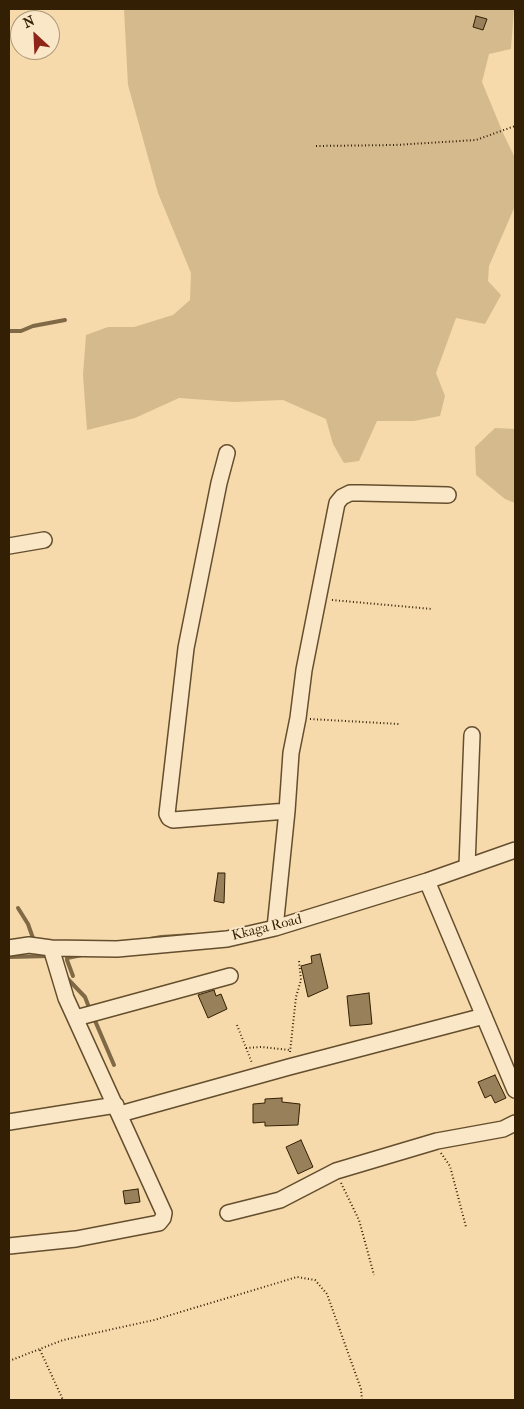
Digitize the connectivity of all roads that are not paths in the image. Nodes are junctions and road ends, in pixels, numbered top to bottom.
1 (227, 454) dead end
2 (448, 495) dead end
3 (44, 540) dead end
4 (9, 546) edge
5 (472, 735) dead end
6 (287, 811) junction
7 (515, 850) edge
8 (467, 866) junction
9 (427, 882) junction
10 (275, 928) junction
11 (9, 948) edge
12 (51, 948) junction
13 (230, 976) dead end
14 (484, 1016) junction
15 (76, 1018) junction
16 (515, 1090) edge
17 (118, 1110) junction
18 (9, 1122) edge
19 (515, 1123) edge
20 (228, 1213) dead end
21 (9, 1246) edge

1 - 6 street
2 - 6 street
3 - 4 street
5 - 8 street
6 - 10 street
7 - 8 street, Kkaga Road
8 - 9 street, Kkaga Road
9 - 10 street, Kkaga Road
9 - 14 street
10 - 12 street, Kkaga Road
11 - 12 street, Kkaga Road
12 - 15 street
13 - 15 street
14 - 16 street
14 - 17 street
15 - 17 street
17 - 18 street
17 - 21 street
19 - 20 street

